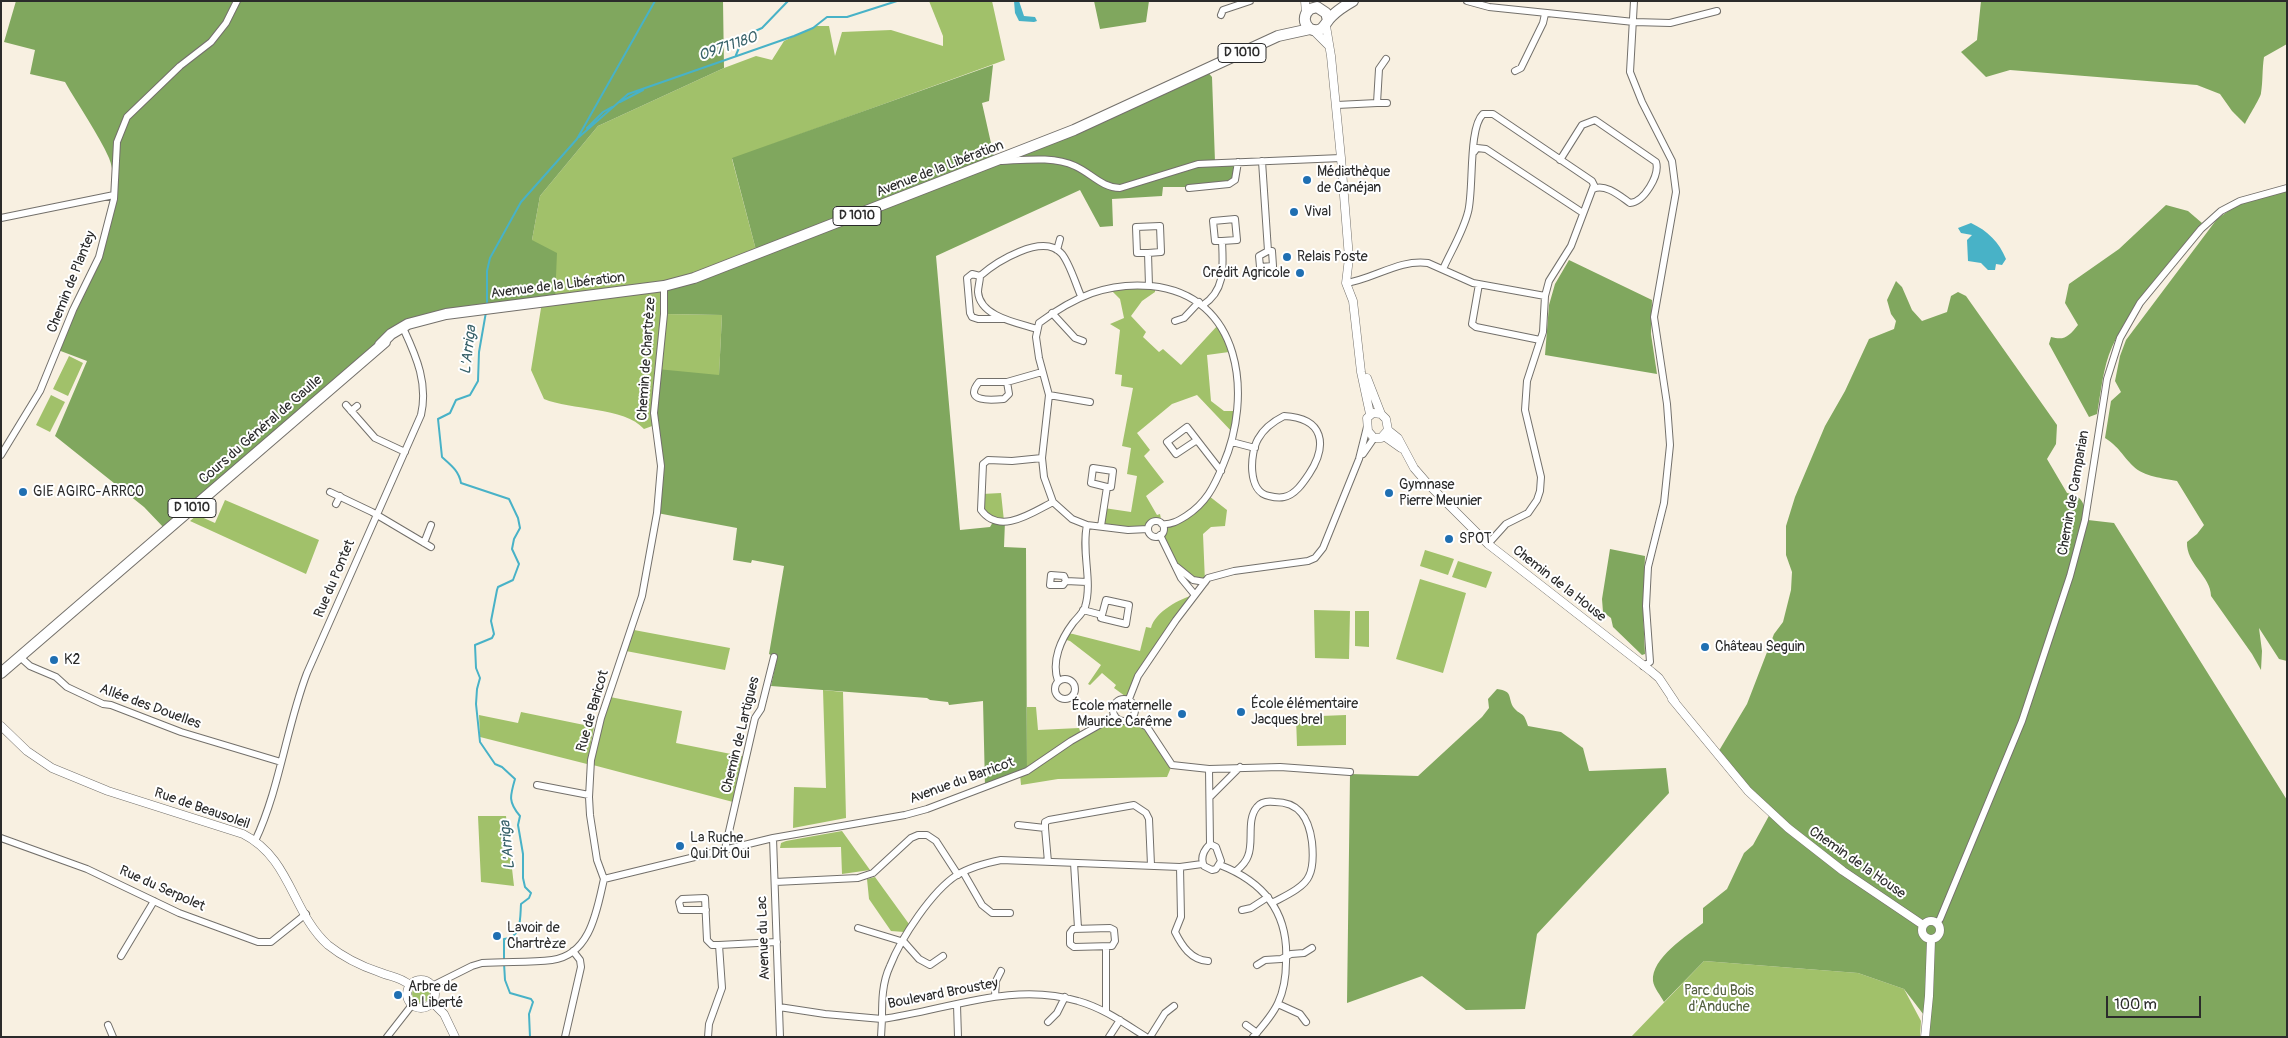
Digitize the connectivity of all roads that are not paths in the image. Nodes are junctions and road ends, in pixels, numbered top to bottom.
1 (237, 1) edge
2 (1250, 1) edge
3 (1305, 1) edge
4 (1467, 1) edge
5 (1634, 1) edge
6 (1349, 4) edge
7 (1318, 6) edge
8 (1717, 12) dead end
9 (1545, 14) junction
10 (1221, 15) dead end
11 (1634, 22) junction
12 (1308, 23) junction
13 (1327, 23) junction
14 (1330, 48) junction
15 (1386, 59) dead end
16 (1516, 71) dead end
17 (1377, 103) junction
18 (1387, 103) dead end
19 (1337, 105) junction
20 (1474, 152) junction
21 (1341, 158) junction
22 (1560, 160) junction
23 (996, 161) junction
24 (1262, 161) junction
25 (1238, 162) junction
26 (1189, 188) dead end
27 (2287, 188) edge
28 (1593, 189) junction
29 (114, 195) junction
30 (1583, 213) junction
31 (1, 218) edge
32 (1060, 239) dead end
33 (1222, 241) junction
34 (1057, 250) junction
35 (1268, 251) dead end
36 (1148, 253) junction
37 (1443, 270) junction
38 (980, 276) junction
39 (1346, 283) junction
40 (1479, 284) junction
41 (664, 286) junction
42 (1150, 286) junction
43 (1081, 296) junction
44 (1545, 296) junction
45 (1201, 303) junction
46 (481, 310) joint
47 (1052, 313) junction
48 (428, 318) junction
49 (1007, 319) junction
50 (1175, 321) dead end
51 (1037, 329) junction
52 (404, 330) junction
53 (1357, 335) junction
54 (1540, 340) junction
55 (1083, 341) dead end
56 (380, 345) junction
57 (1042, 372) junction
58 (1007, 382) junction
59 (1049, 395) junction
60 (1090, 402) dead end
61 (346, 406) dead end
62 (357, 406) dead end
63 (351, 411) junction
64 (1370, 414) junction
65 (1381, 414) junction
66 (1367, 427) junction
67 (1386, 433) junction
68 (1374, 438) junction
69 (1197, 440) junction
70 (1232, 442) junction
71 (1255, 448) junction
72 (405, 452) junction
73 (1, 455) edge
74 (1042, 458) junction
75 (1359, 459) junction
76 (1221, 470) junction
77 (1107, 487) dead end
78 (330, 492) dead end
79 (340, 496) junction
80 (1053, 502) junction
81 (336, 504) dead end
82 (376, 516) junction
83 (1162, 524) junction
84 (431, 525) dead end
85 (1087, 525) junction
86 (1101, 526) junction
87 (1148, 529) junction
88 (1160, 536) junction
89 (424, 543) junction
90 (1488, 544) junction
91 (431, 547) dead end
92 (651, 552) joint
93 (1177, 567) junction
94 (1066, 581) dead end
95 (1087, 582) junction
96 (1205, 582) junction
97 (1196, 595) junction
98 (1083, 610) junction
99 (1102, 614) junction
100 (774, 656) dead end
101 (20, 657) junction
102 (1643, 666) junction
103 (1, 673) edge
104 (1058, 681) dead end
105 (1129, 699) junction
106 (1115, 716) junction
107 (1132, 718) junction
108 (1, 726) edge
109 (281, 762) junction
110 (1240, 767) junction
111 (1210, 769) junction
112 (1350, 772) dead end
113 (537, 785) dead end
114 (589, 795) junction
115 (1210, 797) junction
116 (1018, 825) dead end
117 (1045, 828) junction
118 (1, 838) edge
119 (773, 838) junction
120 (255, 841) junction
121 (1210, 844) junction
122 (725, 849) junction
123 (1048, 862) junction
124 (1074, 863) junction
125 (1202, 864) junction
126 (1151, 865) junction
127 (1220, 865) junction
128 (1180, 867) junction
129 (1236, 871) junction
130 (961, 874) junction
131 (604, 878) junction
132 (774, 882) junction
133 (1270, 900) junction
134 (154, 901) junction
135 (706, 910) dead end
136 (1242, 910) dead end
137 (1010, 913) dead end
138 (306, 914) junction
139 (1937, 923) junction
140 (1923, 925) junction
141 (858, 928) dead end
142 (1078, 928) junction
143 (1931, 940) junction
144 (777, 942) junction
145 (904, 942) junction
146 (719, 945) junction
147 (1106, 947) junction
148 (1312, 948) dead end
149 (572, 951) junction
150 (125, 955) dead end
151 (943, 956) dead end
152 (1286, 957) junction
153 (1208, 961) dead end
154 (1257, 965) dead end
155 (1001, 971) dead end
156 (410, 985) junction
157 (432, 986) junction
158 (995, 996) junction
159 (1065, 997) junction
160 (432, 1002) junction
161 (957, 1004) junction
162 (1278, 1004) junction
163 (412, 1005) junction
164 (1174, 1006) dead end
165 (779, 1007) junction
166 (1106, 1012) junction
167 (882, 1019) junction
168 (1120, 1020) junction
169 (1048, 1022) dead end
170 (1306, 1022) dead end
171 (108, 1025) dead end
172 (1246, 1025) dead end
173 (112, 1035) edge
174 (1255, 1035) edge
175 (104, 1036) edge
176 (387, 1037) edge
177 (455, 1037) edge
178 (565, 1037) edge
179 (708, 1037) edge
180 (780, 1037) edge
181 (881, 1037) edge
182 (958, 1037) edge
183 (1109, 1037) edge
184 (1146, 1037) edge
185 (1150, 1037) edge
186 (1924, 1037) edge

1 - 29 street, Chemin de Plantey
2 - 10 street
3 - 12 street
4 - 9 street
5 - 11 street
6 - 7 main road
6 - 13 main road
7 - 12 main road
7 - 13 main road
8 - 11 street
9 - 11 street
9 - 16 street
11 - 102 street
12 - 13 main road
12 - 14 street
12 - 23 main road, Avenue de la Libération / D 1010
13 - 14 street
14 - 19 street
15 - 17 street
17 - 18 street
17 - 19 street
19 - 21 street
20 - 22 street
20 - 30 street
20 - 37 street
21 - 24 street
21 - 39 street
22 - 28 street
22 - 28 street
23 - 25 street
23 - 41 main road, Avenue de la Libération / D 1010
24 - 25 street
24 - 35 street
25 - 26 street
27 - 139 street, Chemin de Camparian
28 - 30 street
29 - 31 street
29 - 73 street, Chemin de Plantey
30 - 44 street
32 - 34 street
33 - 33 street
33 - 45 street
34 - 38 street
34 - 43 street
36 - 36 street
36 - 42 street
37 - 39 street
37 - 40 street
38 - 49 street
38 - 49 street
39 - 53 street
40 - 44 street
40 - 54 street
41 - 46 main road, Avenue de la Libération / D 1010
41 - 92 street, Chemin de Chartrèze
42 - 43 street
42 - 45 street
43 - 47 street
44 - 54 street
45 - 50 street
45 - 70 street
46 - 48 main road, Cours du Général de Gaulle / D 1010
47 - 51 street
47 - 55 street
48 - 52 main road, Cours du Général de Gaulle / D 1010
48 - 56 main road, Cours du Général de Gaulle / D 1010
49 - 51 street
51 - 57 street
52 - 56 main road, Cours du Général de Gaulle / D 1010
52 - 72 street, Rue du Pontet
53 - 64 street
53 - 65 street
54 - 90 street
56 - 101 main road, Cours du Général de Gaulle / D 1010
57 - 58 street
57 - 59 street
58 - 58 street
59 - 60 street
59 - 74 street
61 - 63 street
62 - 63 street
63 - 72 street
64 - 65 street
64 - 66 street
65 - 67 street
66 - 68 street
66 - 75 street
67 - 68 street
67 - 90 street, Chemin de la House
68 - 75 street
69 - 69 street
69 - 76 street
70 - 71 street
70 - 76 street
71 - 71 street
72 - 82 street, Rue du Pontet
74 - 80 street
74 - 80 street
75 - 96 street
76 - 83 street
77 - 86 street
78 - 79 street
79 - 81 street
79 - 82 street
80 - 85 street
82 - 89 street
82 - 109 street, Rue du Pontet
83 - 87 street
83 - 88 street
84 - 89 street
85 - 86 street
85 - 95 street
86 - 87 street
87 - 88 street
88 - 93 street
89 - 91 street
90 - 102 street, Chemin de la House
92 - 114 street, Rue de Baricot
93 - 96 street
93 - 97 street
94 - 95 street
95 - 98 street
96 - 97 street
97 - 105 street
98 - 99 street
98 - 104 street
99 - 99 street
100 - 122 street, Chemin de Lartigues
101 - 103 main road, Cours du Général de Gaulle / D 1010
101 - 109 street, Allée des Douelles
102 - 140 street, Chemin de la House
105 - 106 street
105 - 107 street
106 - 107 street
106 - 119 street, Avenue du Barricot
107 - 111 street
108 - 120 street, Rue de Beausoleil
109 - 120 street, Rue du Pontet
110 - 111 street
110 - 112 street
110 - 115 street
111 - 115 street
113 - 114 street
114 - 131 street, Rue de Baricot
115 - 121 street
116 - 117 street
117 - 123 street
117 - 126 street
118 - 134 street, Rue du Serpolet
119 - 122 street, Avenue du Barricot
119 - 132 street, Avenue du Lac
120 - 138 street, Rue de Beausoleil
121 - 125 street
121 - 127 street
122 - 131 street, Avenue du Barricot
123 - 124 street, Boulevard Broustey
123 - 130 street, Boulevard Broustey
124 - 126 street, Boulevard Broustey
124 - 142 street
125 - 127 street, Boulevard Broustey
125 - 128 street, Boulevard Broustey
126 - 128 street, Boulevard Broustey
127 - 129 street, Boulevard Broustey
128 - 153 street
129 - 133 street, Boulevard Broustey
129 - 133 street
130 - 132 street
130 - 137 street
130 - 145 street, Boulevard Broustey
131 - 149 street
132 - 144 street, Avenue du Lac
133 - 136 street
133 - 152 street, Boulevard Broustey
134 - 138 street, Rue du Serpolet
134 - 150 street
135 - 146 street
138 - 156 street, Rue de Beausoleil
139 - 140 street
139 - 143 street
140 - 143 street
141 - 145 street
142 - 147 street
142 - 147 street
143 - 186 street
144 - 146 street
144 - 165 street, Avenue du Lac
145 - 151 street
145 - 167 street, Boulevard Broustey
146 - 179 street
147 - 166 street
148 - 152 street
149 - 157 street
149 - 178 street
152 - 154 street
152 - 162 street, Boulevard Broustey
155 - 158 street
156 - 157 street
156 - 163 street
157 - 160 street
158 - 159 street, Boulevard Broustey
158 - 161 street, Boulevard Broustey
159 - 166 street, Boulevard Broustey
159 - 169 street
160 - 163 street
160 - 177 street
161 - 167 street, Boulevard Broustey
161 - 182 street
162 - 170 street
162 - 174 street, Boulevard Broustey
163 - 176 street
164 - 185 street
165 - 167 street
165 - 180 street, Avenue du Lac
166 - 168 street, Boulevard Broustey
167 - 181 street
168 - 183 street
168 - 184 street, Boulevard Broustey
171 - 173 street
172 - 174 street
173 - 175 street

